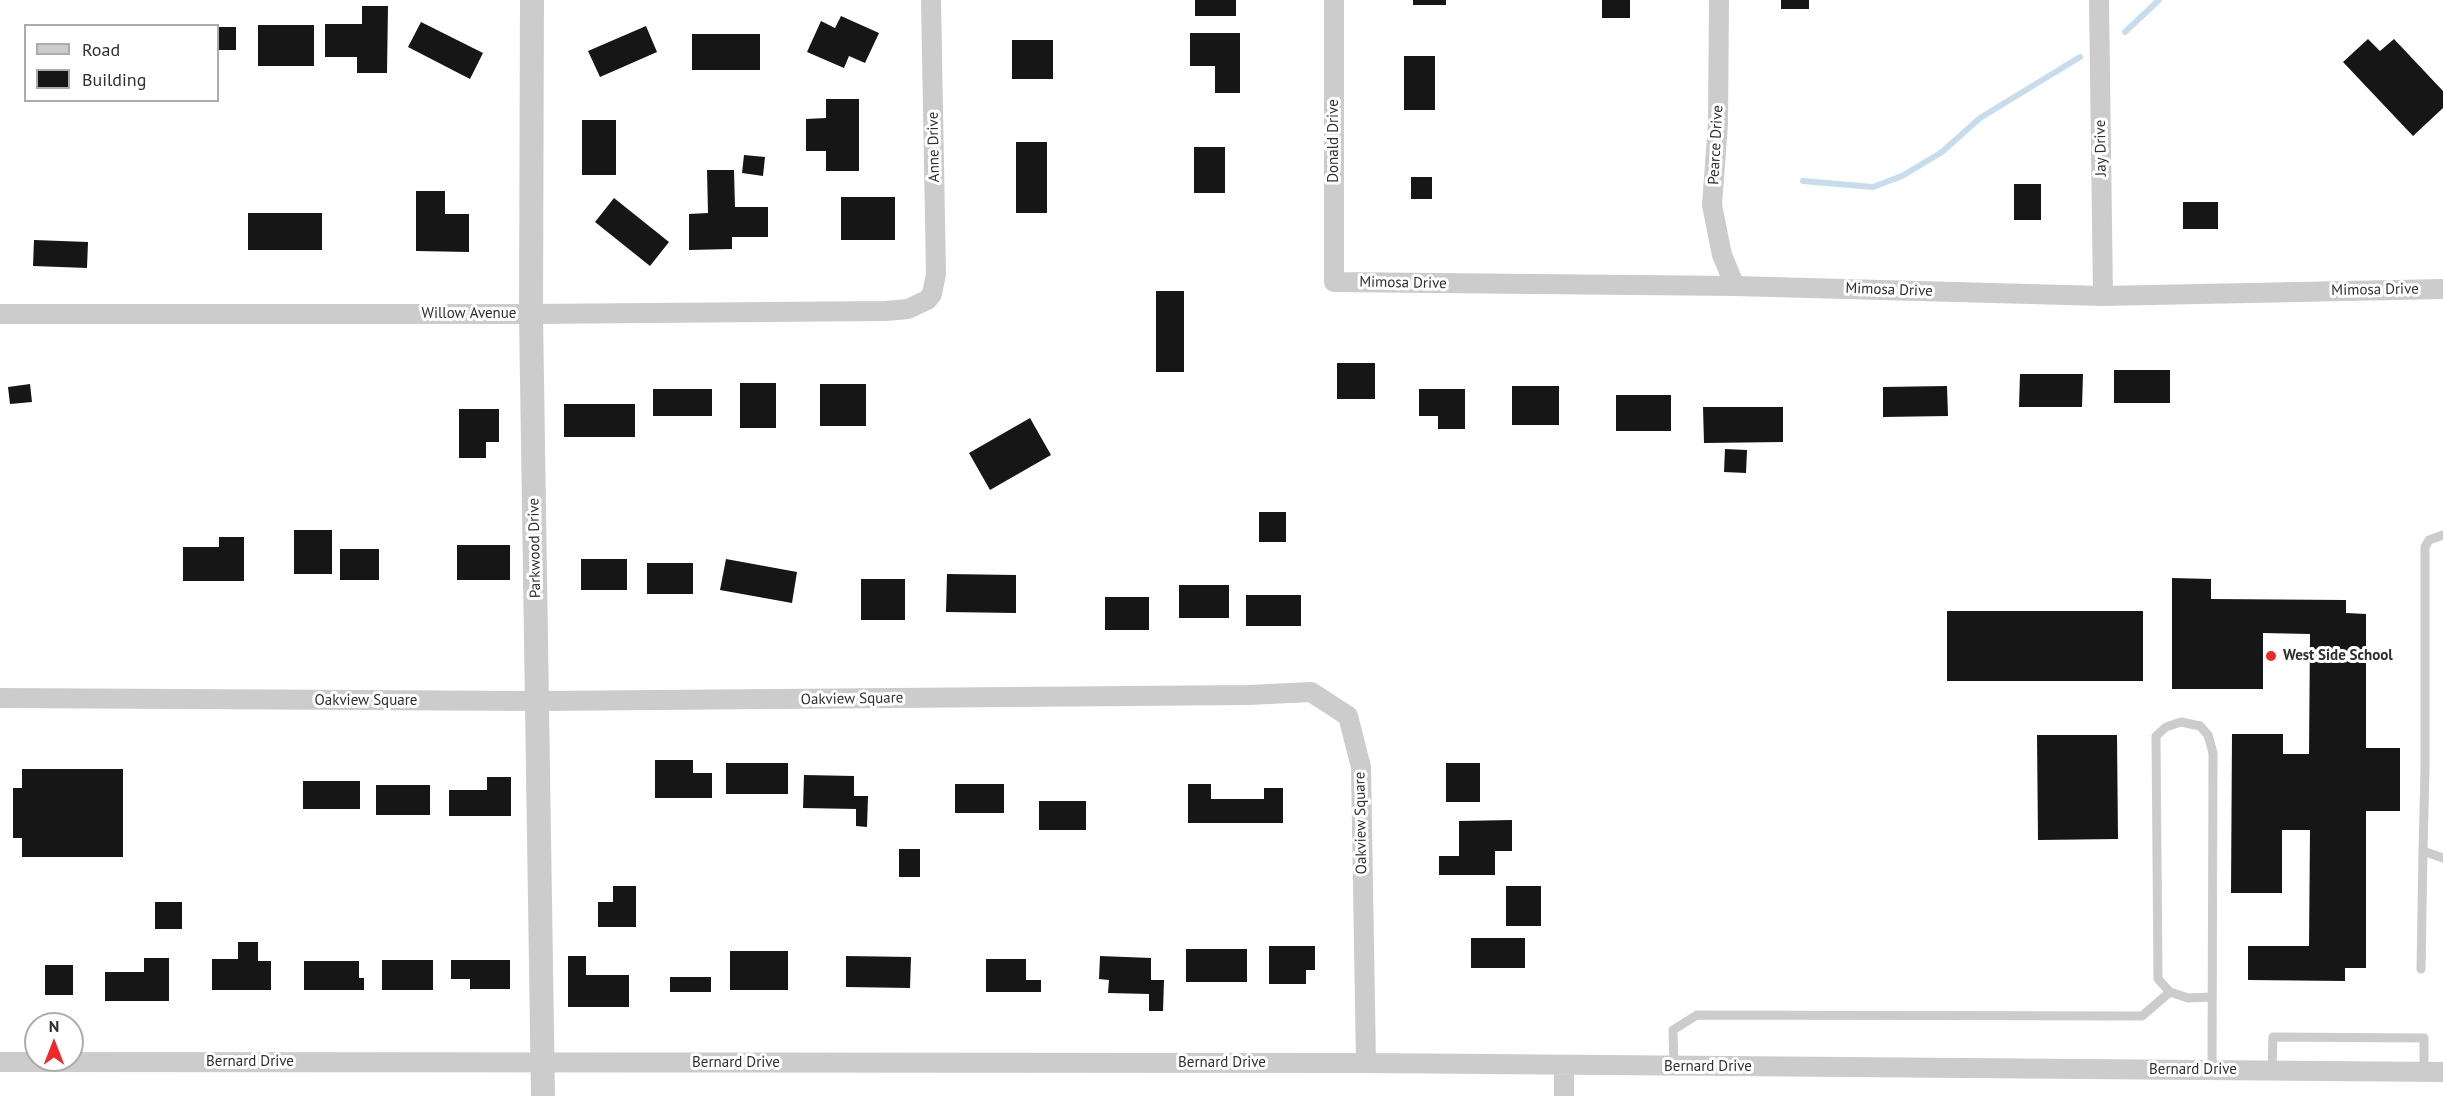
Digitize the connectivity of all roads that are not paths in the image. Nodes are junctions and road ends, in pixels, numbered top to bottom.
1 (532, 0) edge
2 (931, 0) edge
3 (1334, 0) edge
4 (1719, 0) edge
5 (2100, 0) edge
6 (1334, 282) joint
7 (1735, 286) junction
8 (2443, 289) edge
9 (932, 294) joint
10 (2103, 296) junction
11 (0, 314) edge
12 (531, 314) junction
13 (2443, 535) edge
14 (0, 699) edge
15 (538, 702) junction
16 (2423, 851) junction
17 (2443, 858) edge
18 (2421, 969) dead end
19 (2170, 992) junction
20 (2212, 997) junction
21 (0, 1062) edge
22 (542, 1063) junction
23 (1366, 1063) junction
24 (1564, 1066) junction
25 (1674, 1067) junction
26 (2212, 1070) junction
27 (2272, 1071) junction
28 (2434, 1072) edge
29 (543, 1096) edge
30 (1564, 1096) edge

1 - 12 street, Parkwood Drive
2 - 9 street, Anne Drive
3 - 6 street, Donald Drive
4 - 7 street, Pearce Drive
5 - 10 street, Jay Drive
6 - 7 street, Mimosa Drive
7 - 10 street, Mimosa Drive
8 - 10 street, Mimosa Drive
9 - 12 street, Willow Avenue
11 - 12 street, Willow Avenue
12 - 15 street, Parkwood Drive
13 - 16 lane
14 - 15 street, Oakview Square
15 - 22 street, Parkwood Drive
15 - 23 street, Oakview Square
16 - 17 lane
16 - 18 lane
19 - 20 lane
19 - 20 lane
19 - 25 lane
20 - 26 lane
21 - 22 street, Bernard Drive
22 - 23 street, Bernard Drive
22 - 29 street, Parkwood Drive
23 - 24 street, Bernard Drive
24 - 25 street, Bernard Drive
24 - 30 street
25 - 26 street, Bernard Drive
26 - 27 street, Bernard Drive
27 - 28 street, Bernard Drive
27 - 28 lane

